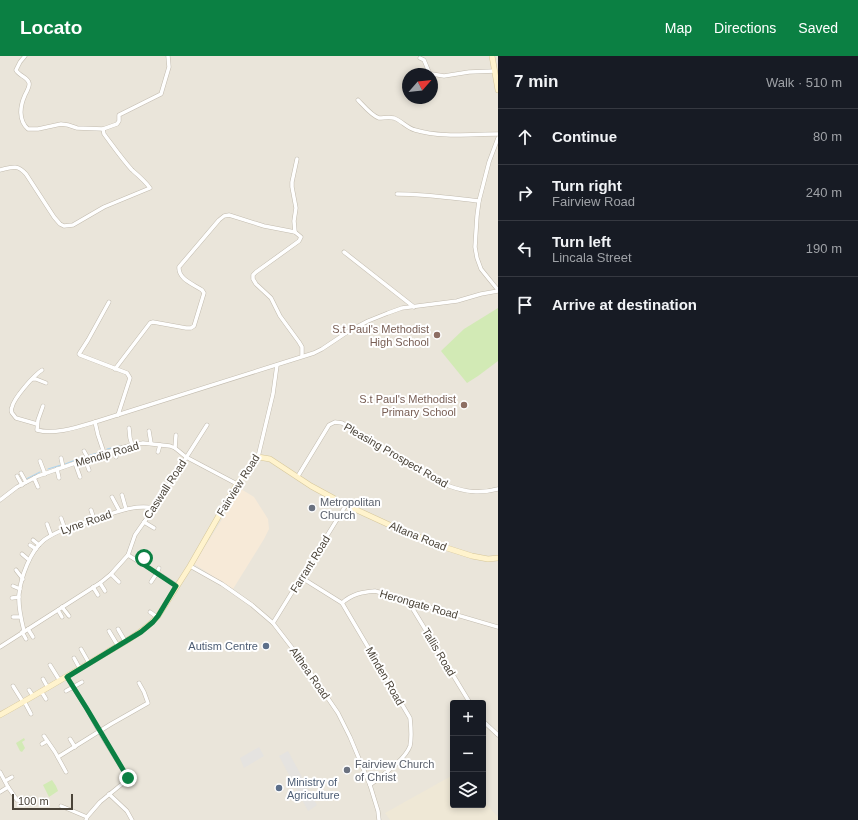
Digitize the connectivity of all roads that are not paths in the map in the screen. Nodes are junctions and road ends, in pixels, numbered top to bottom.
1 (26, 56) edge
2 (168, 56) edge
3 (492, 56) edge
4 (420, 58) dead end
5 (427, 68) edge
6 (495, 71) junction
7 (438, 75) edge
8 (498, 90) edge
9 (358, 100) dead end
10 (103, 129) junction
11 (498, 134) edge
12 (498, 138) edge
13 (297, 159) dead end
14 (0, 170) edge
15 (397, 194) dead end
16 (480, 200) junction
17 (295, 232) junction
18 (344, 252) dead end
19 (498, 290) edge
20 (109, 302) dead end
21 (414, 307) junction
22 (302, 356) junction
23 (277, 365) junction
24 (115, 369) junction
25 (42, 370) dead end
26 (32, 379) junction
27 (46, 383) dead end
28 (44, 406) dead end
29 (118, 415) junction
30 (95, 422) junction
31 (37, 424) junction
32 (207, 425) dead end
33 (129, 428) dead end
34 (150, 431) dead end
35 (176, 435) dead end
36 (151, 444) junction
37 (160, 444) junction
38 (132, 445) junction
39 (175, 448) junction
40 (114, 450) junction
41 (84, 451) dead end
42 (158, 452) dead end
43 (104, 453) junction
44 (186, 456) junction
45 (258, 457) junction
46 (61, 458) dead end
47 (116, 458) dead end
48 (86, 459) junction
49 (40, 461) dead end
50 (75, 463) junction
51 (63, 467) junction
52 (57, 469) junction
53 (89, 470) dead end
54 (22, 473) dead end
55 (45, 474) junction
56 (16, 476) dead end
57 (298, 476) junction
58 (80, 477) dead end
59 (34, 478) junction
60 (59, 478) dead end
61 (26, 482) junction
62 (237, 484) junction
63 (22, 485) junction
64 (38, 487) dead end
65 (498, 489) edge
66 (122, 495) dead end
67 (112, 497) dead end
68 (0, 500) edge
69 (346, 505) junction
70 (154, 508) junction
71 (126, 509) junction
72 (91, 510) dead end
73 (119, 510) junction
74 (61, 518) dead end
75 (94, 519) junction
76 (144, 522) junction
77 (47, 524) dead end
78 (154, 528) dead end
79 (65, 529) junction
80 (51, 535) junction
81 (33, 540) dead end
82 (30, 545) dead end
83 (39, 545) junction
84 (36, 549) junction
85 (22, 554) dead end
86 (128, 555) junction
87 (144, 558) dead end
88 (498, 558) edge
89 (29, 560) junction
90 (143, 564) junction
91 (190, 566) junction
92 (159, 568) dead end
93 (16, 570) dead end
94 (157, 573) junction
95 (111, 574) junction
96 (302, 578) junction
97 (23, 579) junction
98 (119, 582) dead end
99 (151, 582) dead end
100 (100, 583) junction
101 (13, 586) dead end
102 (176, 586) junction
103 (94, 587) junction
104 (20, 589) junction
105 (105, 591) dead end
106 (98, 595) dead end
107 (19, 597) junction
108 (12, 598) dead end
109 (408, 601) junction
110 (342, 603) junction
111 (62, 607) junction
112 (58, 610) junction
113 (150, 612) dead end
114 (68, 616) dead end
115 (13, 617) dead end
116 (20, 617) junction
117 (62, 617) dead end
118 (157, 618) junction
119 (273, 622) junction
120 (498, 627) edge
121 (118, 629) dead end
122 (25, 630) junction
123 (109, 631) dead end
124 (32, 637) dead end
125 (26, 639) dead end
126 (125, 641) junction
127 (118, 646) junction
128 (0, 647) edge
129 (81, 649) dead end
130 (74, 658) dead end
131 (89, 663) junction
132 (50, 665) dead end
133 (80, 669) junction
134 (67, 677) junction
135 (42, 678) dead end
136 (60, 681) junction
137 (82, 682) dead end
138 (139, 683) dead end
139 (13, 686) dead end
140 (73, 687) junction
141 (48, 688) junction
142 (29, 690) dead end
143 (42, 691) junction
144 (66, 691) dead end
145 (33, 696) junction
146 (46, 699) dead end
147 (468, 700) edge
148 (24, 702) junction
149 (31, 714) dead end
150 (0, 715) edge
151 (486, 724) edge
152 (99, 731) junction
153 (84, 734) dead end
154 (498, 735) edge
155 (44, 736) dead end
156 (70, 739) dead end
157 (87, 739) junction
158 (47, 741) junction
159 (42, 744) dead end
160 (67, 745) dead end
161 (75, 747) junction
162 (70, 750) junction
163 (55, 752) junction
164 (50, 755) dead end
165 (59, 759) junction
166 (55, 765) dead end
167 (1, 770) edge
168 (66, 772) dead end
169 (12, 777) dead end
170 (5, 781) junction
171 (370, 785) junction
172 (8, 787) junction
173 (0, 792) edge
174 (109, 794) junction
175 (17, 800) dead end
176 (61, 806) dead end
177 (87, 819) edge
178 (132, 820) edge
179 (379, 820) edge

1 - 10 street
2 - 10 street
3 - 6 main road
4 - 5 street
6 - 7 street
6 - 8 main road
9 - 11 street
10 - 14 street
12 - 16 street
13 - 17 street
15 - 16 street
16 - 19 street
17 - 22 street
17 - 24 street
18 - 21 street
19 - 21 street
20 - 24 street
21 - 22 street
22 - 23 street
23 - 29 street
23 - 45 street, Fairview Road
24 - 29 street
25 - 26 street
26 - 27 street
26 - 31 street
28 - 31 street
29 - 30 street
30 - 31 street
30 - 43 street
32 - 44 street, Caswall Road
33 - 38 street
34 - 36 street
35 - 39 street
36 - 37 street, Mendip Road
36 - 38 street, Mendip Road
37 - 39 street, Mendip Road
37 - 42 street
38 - 40 street, Mendip Road
39 - 44 street, Mendip Road
40 - 43 street, Mendip Road
40 - 47 street
41 - 48 street
43 - 48 street, Mendip Road
44 - 62 street, Mendip Road
44 - 70 street, Caswall Road
45 - 57 main road, Altana Road
45 - 62 main road, Fairview Road
46 - 51 street
48 - 50 street, Mendip Road
48 - 53 street
49 - 55 street
50 - 51 street, Mendip Road
50 - 58 street
51 - 52 street, Mendip Road
52 - 55 street, Mendip Road
52 - 60 street
54 - 61 street
55 - 59 street, Mendip Road
56 - 63 street
57 - 65 street, Pleasing Prospect Road
57 - 69 main road, Altana Road
59 - 61 street, Mendip Road
59 - 64 street
61 - 63 street, Mendip Road
62 - 91 main road, Fairview Road
63 - 68 street, Mendip Road
66 - 71 street
67 - 73 street
69 - 88 main road, Altana Road
69 - 96 street, Farrant Road
70 - 71 street, Lyne Road
70 - 76 street, Caswall Road
71 - 73 street, Lyne Road
72 - 75 street
73 - 75 street, Lyne Road
74 - 79 street
75 - 79 street, Lyne Road
76 - 78 street
76 - 86 street, Caswall Road
77 - 80 street
79 - 80 street, Lyne Road
80 - 83 street, Lyne Road
81 - 83 street
82 - 84 street
83 - 84 street, Lyne Road
84 - 89 street, Lyne Road
85 - 89 street
86 - 90 street
86 - 95 street
87 - 90 street
89 - 97 street, Lyne Road
90 - 94 street
91 - 102 main road, Fairview Road
91 - 119 street, Althea Road
92 - 94 street
93 - 97 street
94 - 99 street
94 - 102 street
95 - 98 street
95 - 100 street
96 - 110 street, Minden Road
96 - 119 street, Farrant Road
97 - 104 street, Lyne Road
100 - 103 street
100 - 105 street
101 - 104 street
102 - 118 main road, Fairview Road
103 - 106 street
103 - 111 street
104 - 107 street, Lyne Road
107 - 108 street
107 - 116 street, Lyne Road
109 - 110 street, Herongate Road
109 - 120 street, Herongate Road
109 - 147 street, Tallis Road
110 - 171 street, Minden Road
111 - 112 street
111 - 114 street
112 - 117 street
112 - 122 street
113 - 118 street
115 - 116 street
116 - 122 street, Lyne Road
118 - 126 main road, Fairview Road
119 - 171 street, Althea Road
121 - 126 street
122 - 124 street
122 - 125 street
122 - 128 street
123 - 127 street
126 - 127 main road, Fairview Road
127 - 131 main road, Fairview Road
129 - 131 street
130 - 133 street
131 - 133 main road, Fairview Road
132 - 136 street
133 - 134 main road, Fairview Road
134 - 136 main road, Fairview Road
134 - 140 street
135 - 141 street
136 - 141 main road, Fairview Road
137 - 140 street
138 - 152 street
139 - 148 street
140 - 144 street
140 - 152 street
141 - 143 main road, Fairview Road
142 - 145 street
143 - 145 main road, Fairview Road
143 - 146 street
145 - 148 main road, Fairview Road
148 - 149 street
148 - 150 main road, Fairview Road
151 - 154 street
152 - 157 street
152 - 174 street
153 - 157 street
155 - 158 street
156 - 161 street
157 - 161 street
158 - 159 street
158 - 163 street
160 - 162 street
161 - 162 street
162 - 165 street
163 - 164 street
163 - 165 street
165 - 166 street
165 - 168 street
167 - 170 street
169 - 170 street
170 - 172 street
171 - 179 street, Althea Road
172 - 173 street
172 - 175 street
174 - 177 street
174 - 178 street
176 - 177 street

